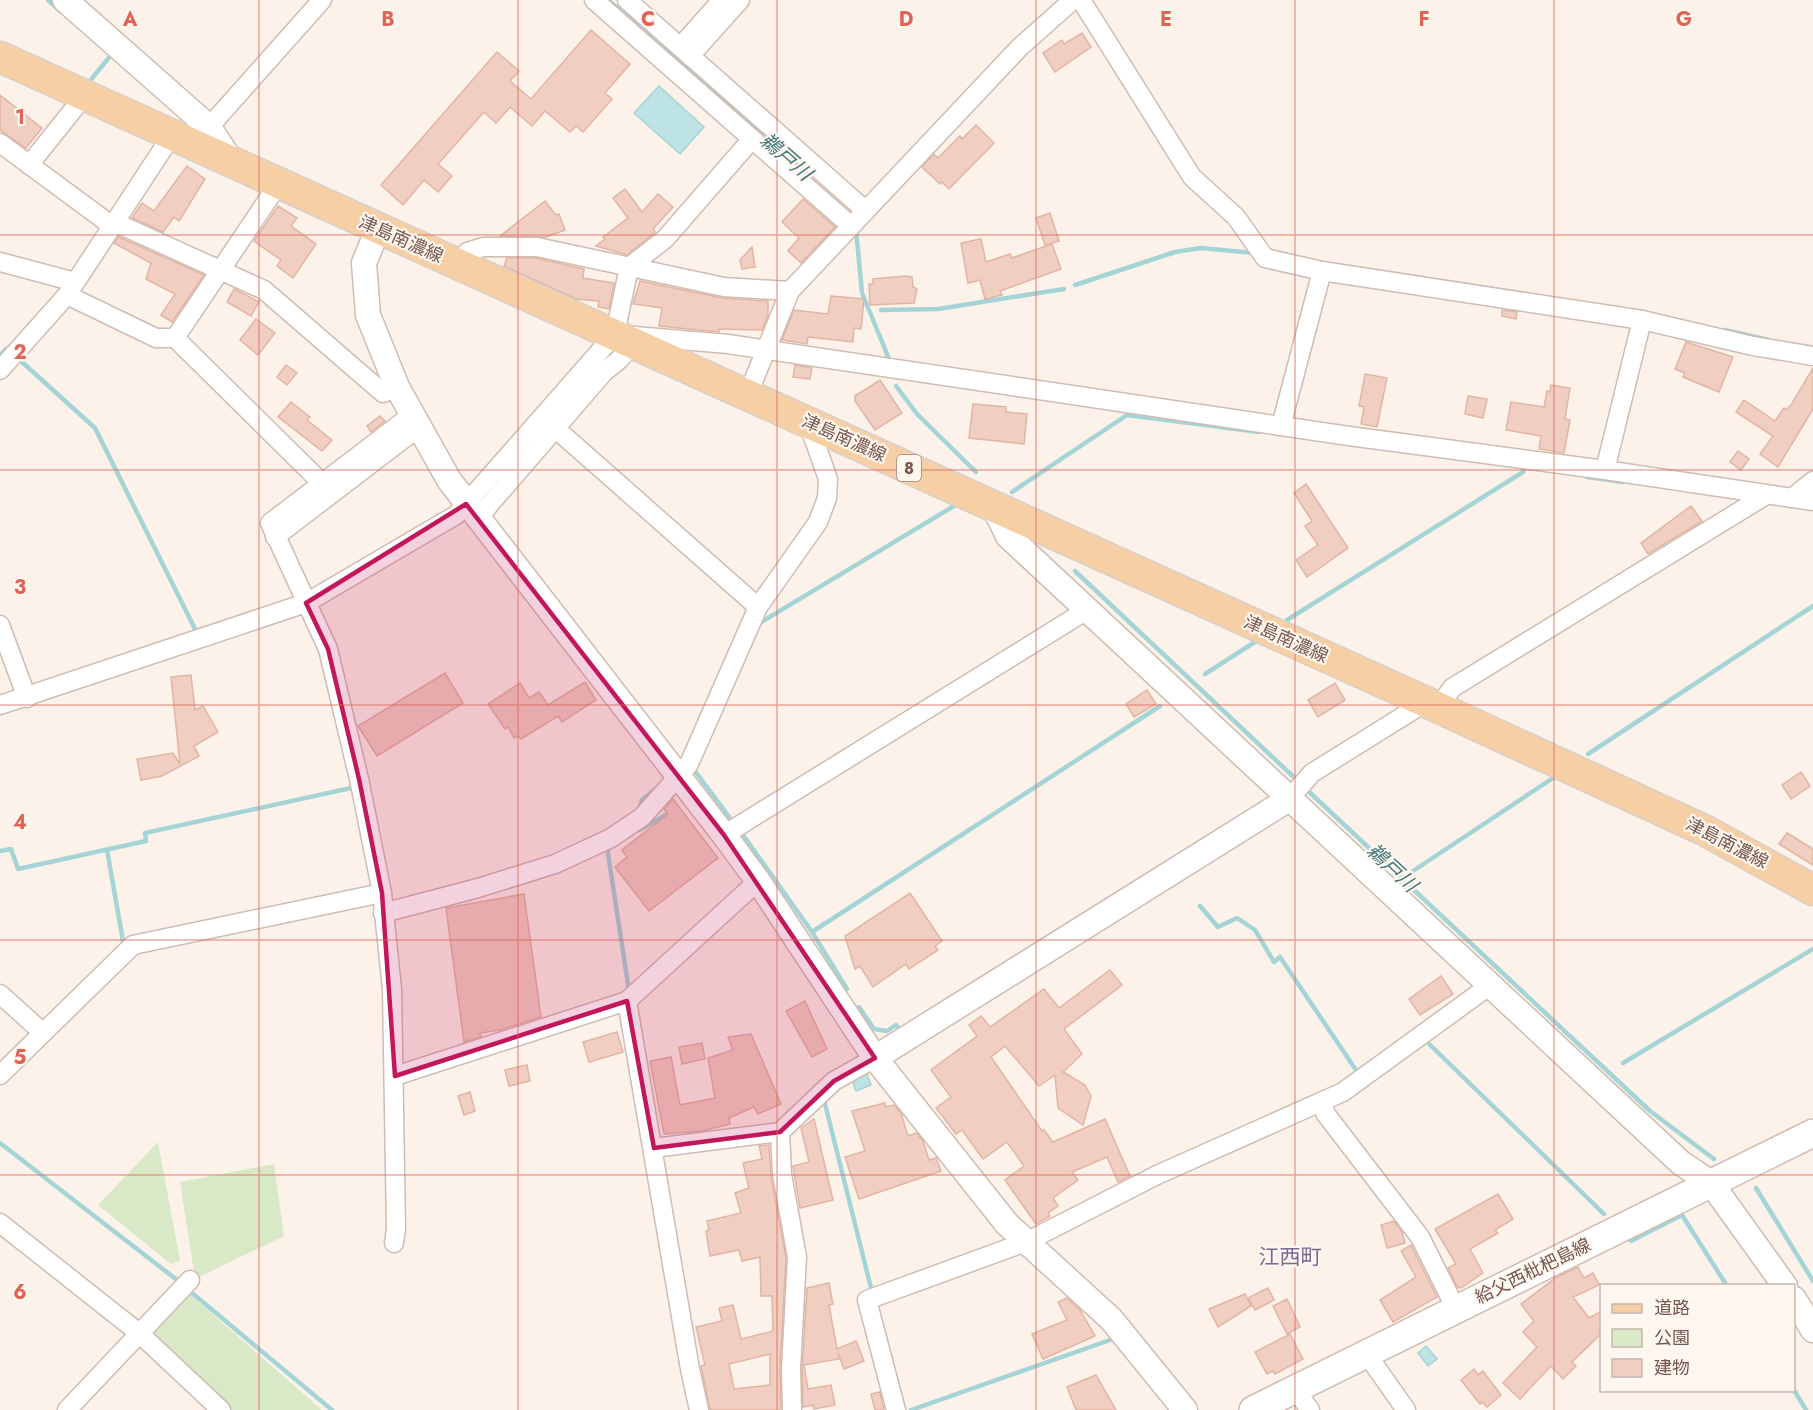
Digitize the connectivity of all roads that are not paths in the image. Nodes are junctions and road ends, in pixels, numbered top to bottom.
1 (65, 0) edge
2 (322, 0) edge
3 (594, 0) edge
4 (627, 0) edge
5 (722, 0) edge
6 (740, 0) edge
7 (1073, 0) edge
8 (1081, 0) edge
9 (685, 51) junction
10 (0, 57) edge
11 (85, 95) junction
12 (209, 127) junction
13 (172, 135) junction
14 (752, 139) junction
15 (0, 143) edge
16 (231, 161) junction
17 (29, 165) junction
18 (279, 183) junction
19 (858, 217) junction
20 (113, 224) junction
21 (378, 229) junction
22 (0, 262) edge
23 (460, 265) junction
24 (629, 267) junction
25 (222, 269) junction
26 (1322, 271) junction
27 (71, 288) junction
28 (790, 291) junction
29 (1642, 320) junction
30 (175, 338) junction
31 (624, 338) junction
32 (765, 352) junction
33 (1813, 356) edge
34 (0, 370) edge
35 (397, 387) junction
36 (748, 394) junction
37 (416, 421) junction
38 (813, 424) junction
39 (1281, 426) junction
40 (555, 428) junction
41 (1605, 470) junction
42 (1813, 481) edge
43 (327, 488) junction
44 (1766, 495) junction
45 (1792, 498) junction
46 (1813, 501) edge
47 (993, 505) junction
48 (471, 512) junction
49 (306, 603) junction
50 (758, 607) junction
51 (1087, 610) junction
52 (0, 625) edge
53 (27, 698) junction
54 (0, 705) edge
55 (1432, 705) junction
56 (677, 775) junction
57 (1292, 795) junction
58 (724, 835) junction
59 (758, 881) junction
60 (1813, 890) edge
61 (382, 893) junction
62 (383, 913) junction
63 (1489, 986) junction
64 (0, 994) edge
65 (627, 1001) junction
66 (42, 1032) junction
67 (875, 1058) junction
68 (0, 1075) edge
69 (395, 1076) junction
70 (1323, 1101) junction
71 (780, 1132) junction
72 (1813, 1133) edge
73 (654, 1148) junction
74 (1711, 1183) junction
75 (0, 1223) edge
76 (1026, 1242) junction
77 (394, 1243) dead end
78 (190, 1280) dead end
79 (1784, 1284) edge
80 (1795, 1301) edge
81 (1456, 1308) junction
82 (1813, 1330) edge
83 (139, 1334) junction
84 (1366, 1353) junction
85 (1303, 1399) edge
86 (68, 1410) edge
87 (221, 1410) edge
88 (699, 1410) edge
89 (792, 1410) edge
90 (896, 1410) edge
91 (1185, 1410) edge
92 (1252, 1410) edge
93 (1406, 1410) edge

1 - 12 street
2 - 12 street
3 - 14 street
4 - 9 street
5 - 9 street
6 - 9 street
7 - 19 street
8 - 26 street
9 - 19 street
10 - 11 main road, 津島南濃線 / 8
11 - 13 main road, 津島南濃線 / 8
11 - 17 street
12 - 16 street
13 - 16 main road, 津島南濃線 / 8
13 - 20 street
14 - 19 street
14 - 24 street
15 - 17 street
16 - 18 main road, 津島南濃線 / 8
17 - 20 street
18 - 21 main road, 津島南濃線 / 8
18 - 25 street
19 - 28 street
20 - 25 street
20 - 27 street
21 - 23 main road, 津島南濃線 / 8
21 - 35 street
22 - 27 street
23 - 24 street
23 - 31 main road, 津島南濃線 / 8
24 - 28 street
24 - 31 street
25 - 30 street
25 - 35 street
26 - 29 street
26 - 39 street
27 - 30 street
27 - 34 street
28 - 32 street
29 - 33 street
29 - 41 street
30 - 43 street
31 - 32 street
31 - 36 main road, 津島南濃線 / 8
31 - 40 street
31 - 48 street
32 - 36 street
32 - 39 street
35 - 37 street
36 - 38 main road, 津島南濃線 / 8
37 - 43 street
37 - 48 street
38 - 47 main road, 津島南濃線 / 8
38 - 50 street
39 - 41 street
40 - 48 street
40 - 50 street
41 - 44 street
42 - 45 street
43 - 49 street
44 - 45 street
44 - 55 street
45 - 46 street
47 - 51 street
47 - 55 main road, 津島南濃線 / 8
48 - 49 street
48 - 56 street
49 - 53 street
49 - 61 street
50 - 56 street
51 - 57 street
51 - 58 street
52 - 53 street
53 - 54 street
55 - 57 street
55 - 60 main road, 津島南濃線 / 8
56 - 58 street
56 - 62 street
57 - 63 street
57 - 67 street
58 - 59 street
59 - 65 street
59 - 67 street
61 - 62 street
61 - 66 street
62 - 69 street
63 - 70 street
63 - 74 street
64 - 66 street
65 - 69 street
65 - 73 street
66 - 68 street
67 - 71 street
67 - 76 street
69 - 77 street
70 - 76 street
70 - 81 street
71 - 73 street
71 - 89 street
72 - 74 main road, 給父西枇杷島線
73 - 88 street
74 - 79 street
74 - 81 main road, 給父西枇杷島線
75 - 83 street
76 - 90 street
76 - 91 street
78 - 83 street
80 - 82 street
81 - 84 main road, 給父西枇杷島線
83 - 86 street
83 - 87 street
84 - 85 main road, 給父西枇杷島線
84 - 93 street
85 - 92 main road, 給父西枇杷島線

